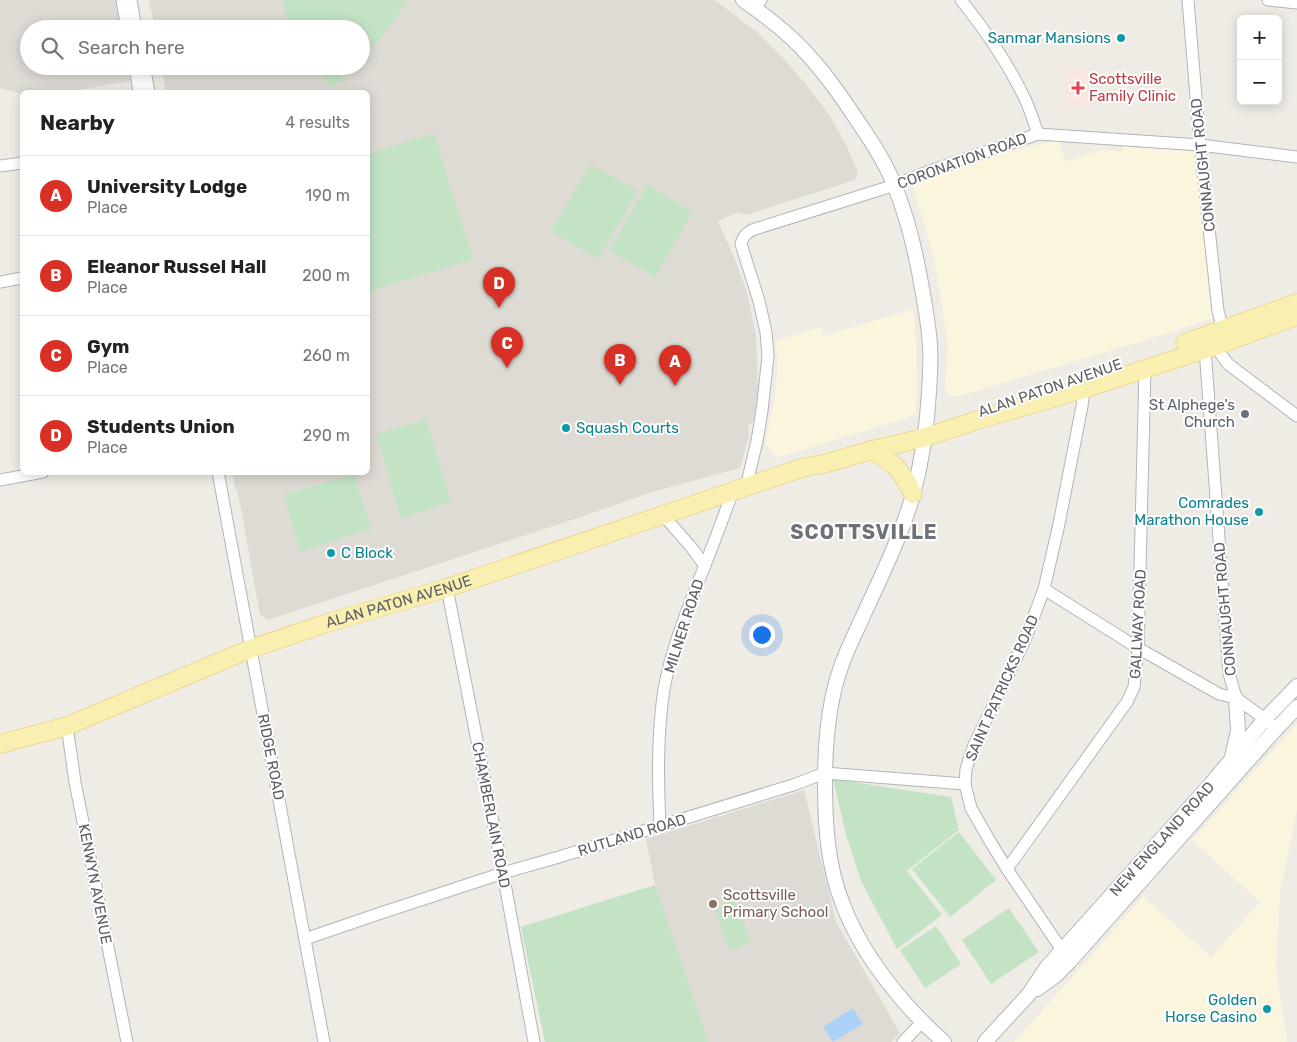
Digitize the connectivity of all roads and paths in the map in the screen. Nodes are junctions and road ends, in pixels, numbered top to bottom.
1 (122, 0) edge
2 (130, 0) edge
3 (743, 0) edge
4 (961, 0) edge
5 (1188, 0) edge
6 (1268, 0) edge
7 (758, 4) edge
8 (1297, 4) edge
9 (126, 20) edge
10 (134, 20) edge
11 (136, 75) edge
12 (146, 75) edge
13 (139, 90) edge
14 (149, 90) edge
15 (1038, 134) junction
16 (1200, 145) junction
17 (1297, 157) edge
18 (20, 162) edge
19 (0, 166) edge
20 (895, 185) junction
21 (752, 230) joint
22 (20, 278) edge
23 (0, 282) edge
24 (1297, 303) edge
25 (1297, 316) edge
26 (1223, 330) junction
27 (1210, 347) junction
28 (1145, 369) junction
29 (1084, 389) junction
30 (1297, 416) edge
31 (926, 432) junction
32 (872, 450) junction
33 (802, 468) junction
34 (27, 475) edge
35 (219, 475) edge
36 (0, 480) edge
37 (740, 489) junction
38 (913, 494) junction
39 (663, 516) junction
40 (705, 566) junction
41 (447, 588) junction
42 (1044, 589) junction
43 (1138, 648) junction
44 (250, 649) junction
45 (1297, 686) edge
46 (1236, 698) junction
47 (1297, 707) edge
48 (1270, 724) junction
49 (67, 726) junction
50 (0, 744) edge
51 (1231, 760) junction
52 (825, 773) junction
53 (965, 784) junction
54 (660, 826) junction
55 (1007, 869) junction
56 (503, 873) junction
57 (305, 939) junction
58 (1066, 956) junction
59 (922, 1022) junction
60 (988, 1039) edge
61 (127, 1042) edge
62 (324, 1042) edge
63 (534, 1042) edge
64 (904, 1042) edge
65 (944, 1042) edge

1 - 9 street
2 - 10 street
3 - 7 street
4 - 15 street
5 - 16 street, CONNAUGHT ROAD
6 - 8 street
7 - 20 street
11 - 13 street
12 - 14 street
15 - 16 street, CORONATION ROAD
15 - 20 street, CORONATION ROAD
16 - 17 street, CORONATION ROAD
16 - 26 street, CONNAUGHT ROAD
18 - 19 street
20 - 21 street, CORONATION ROAD
20 - 31 street
21 - 37 street, MILNER ROAD
22 - 23 street
24 - 26 main road, ALAN PATON AVENUE
25 - 27 main road, ALAN PATON AVENUE
26 - 31 main road, ALAN PATON AVENUE
27 - 28 main road, ALAN PATON AVENUE
27 - 30 street
27 - 46 street, CONNAUGHT ROAD
28 - 29 main road, ALAN PATON AVENUE
28 - 43 street, GALLWAY ROAD
29 - 31 main road, ALAN PATON AVENUE
29 - 42 street, SAINT PATRICKS ROAD
31 - 32 main road, ALAN PATON AVENUE
31 - 33 main road, ALAN PATON AVENUE
31 - 38 street
32 - 33 main road, ALAN PATON AVENUE
32 - 38 main road
33 - 37 main road, ALAN PATON AVENUE
34 - 36 street
35 - 44 street, RIDGE ROAD
37 - 39 main road, ALAN PATON AVENUE
37 - 40 street, MILNER ROAD
38 - 52 street
39 - 40 street
39 - 41 main road, ALAN PATON AVENUE
40 - 54 street, MILNER ROAD
41 - 44 main road, ALAN PATON AVENUE
41 - 56 street, CHAMBERLAIN ROAD
42 - 43 street
42 - 53 street, SAINT PATRICKS ROAD
43 - 46 street
43 - 55 street, GALLWAY ROAD
44 - 49 main road, ALAN PATON AVENUE
44 - 57 street, RIDGE ROAD
45 - 48 street, NEW ENGLAND ROAD
46 - 48 street, CONNAUGHT ROAD
46 - 51 street
47 - 48 street, NEW ENGLAND ROAD
48 - 51 street, NEW ENGLAND ROAD
48 - 58 street, NEW ENGLAND ROAD
49 - 50 main road, ALAN PATON AVENUE
49 - 61 street, KENWYN AVENUE
51 - 58 street, NEW ENGLAND ROAD
52 - 53 street, RUTLAND ROAD
52 - 54 street, RUTLAND ROAD
52 - 59 street
53 - 55 street, SAINT PATRICKS ROAD
54 - 56 street, RUTLAND ROAD
55 - 58 street, SAINT PATRICKS ROAD
56 - 57 street, RUTLAND ROAD
56 - 63 street, CHAMBERLAIN ROAD
57 - 62 street, RIDGE ROAD
58 - 60 street, NEW ENGLAND ROAD
59 - 64 street
59 - 65 street

